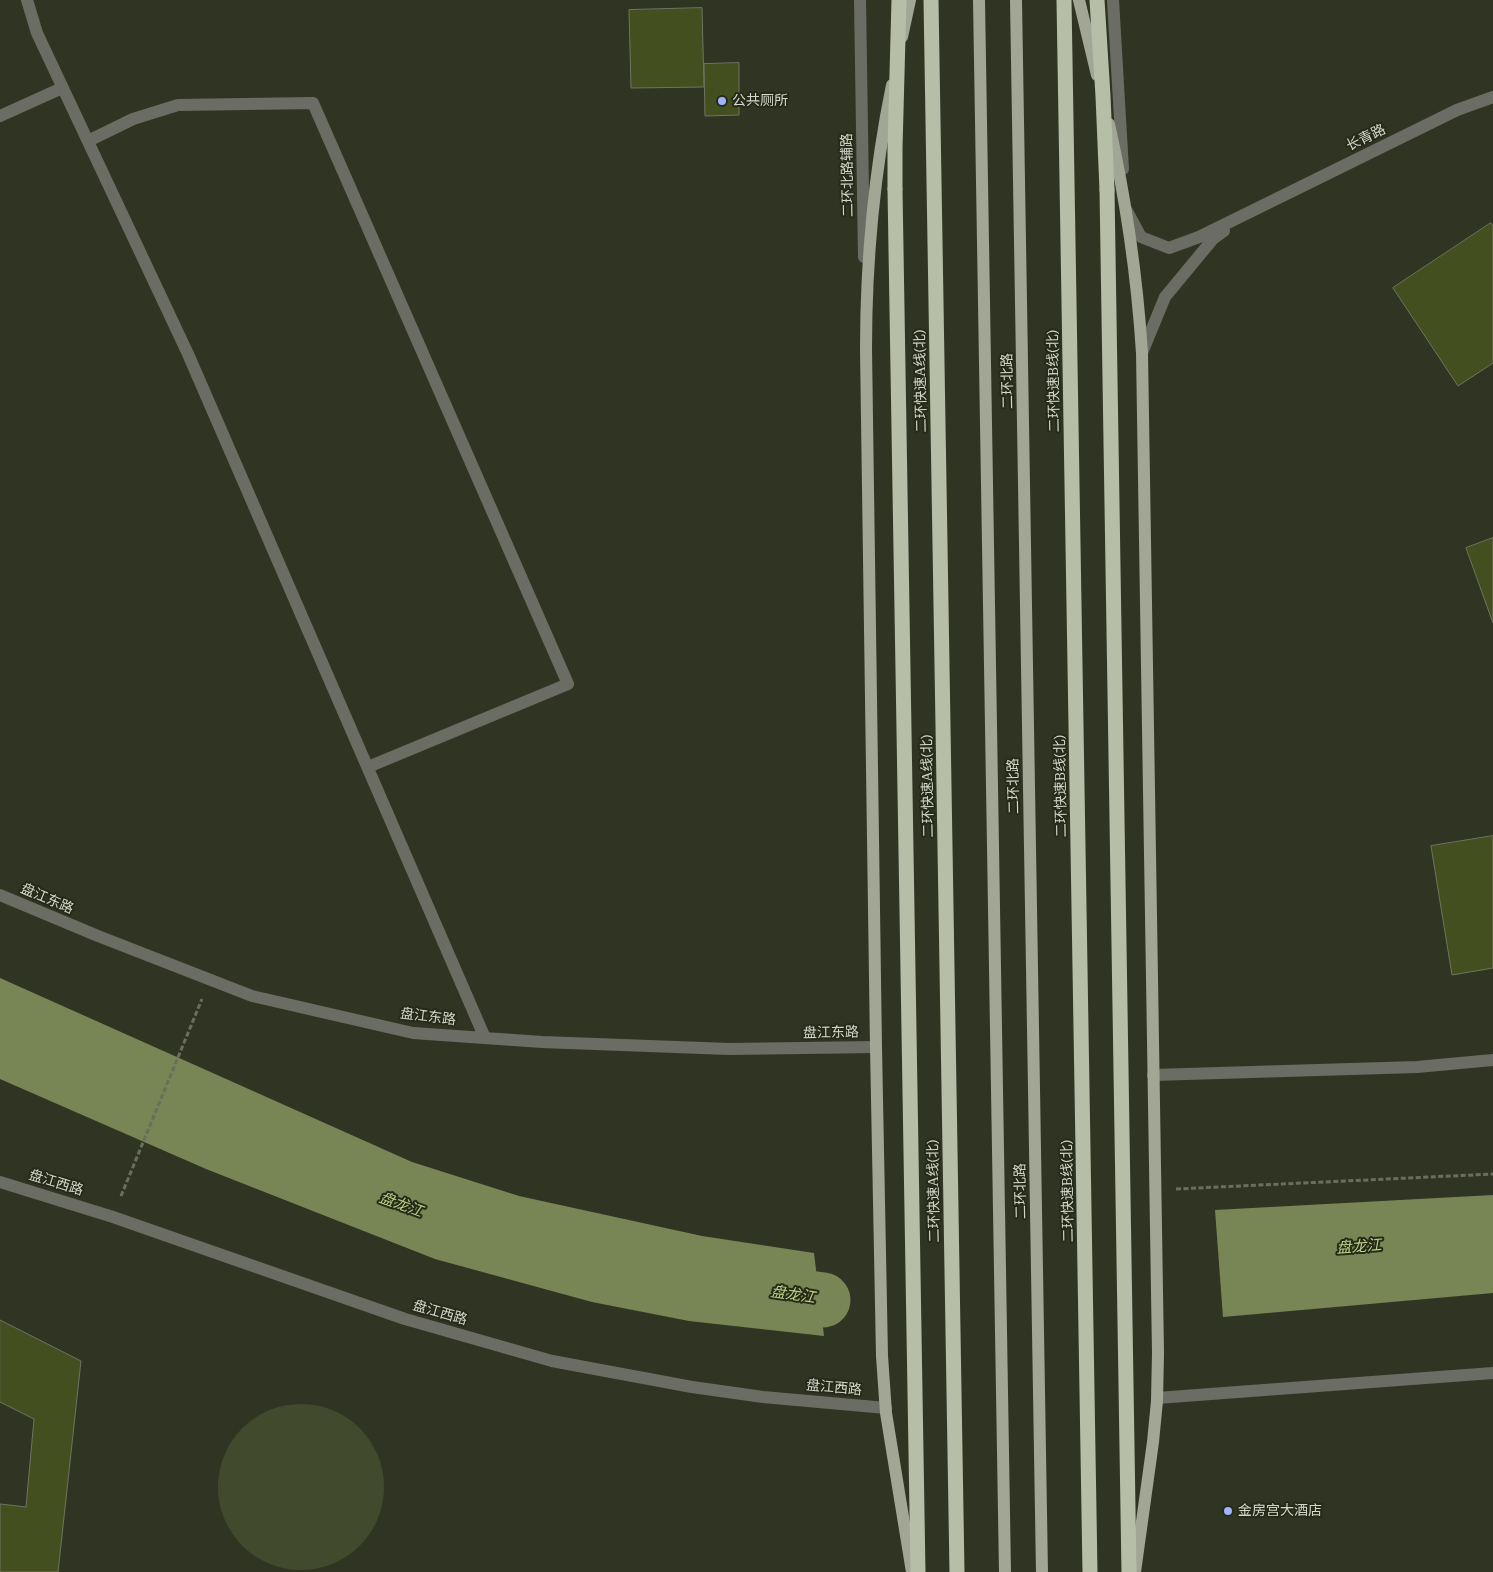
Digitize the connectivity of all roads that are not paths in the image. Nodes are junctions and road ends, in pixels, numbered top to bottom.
1 (27, 0) edge
2 (860, 0) edge
3 (899, 0) edge
4 (910, 0) edge
5 (931, 0) edge
6 (979, 0) edge
7 (1016, 0) edge
8 (1064, 0) edge
9 (1079, 0) edge
10 (1097, 0) edge
11 (1113, 0) edge
12 (62, 88) junction
13 (1493, 97) edge
14 (0, 116) edge
15 (88, 141) junction
16 (1126, 210) junction
17 (1253, 211) junction
18 (866, 350) junction
19 (1142, 352) junction
20 (368, 767) junction
21 (0, 895) edge
22 (485, 1038) junction
23 (876, 1047) junction
24 (1493, 1060) edge
25 (1153, 1075) junction
26 (0, 1182) edge
27 (1493, 1373) edge
28 (1157, 1398) junction
29 (886, 1408) junction
30 (912, 1572) edge
31 (918, 1572) edge
32 (957, 1572) edge
33 (1005, 1572) edge
34 (1042, 1572) edge
35 (1090, 1572) edge
36 (1129, 1572) edge
37 (1135, 1572) edge

1 - 12 street
2 - 18 street, 二环北路辅路
3 - 31 highway, bridge
4 - 18 main road
5 - 32 highway, 二环快速A线(北)
6 - 33 main road, 二环北路
7 - 34 main road, 二环北路
8 - 35 highway, 二环快速B线(北)
9 - 16 main road
10 - 36 highway, bridge
11 - 16 street
12 - 14 street
12 - 15 street
13 - 17 street, 长青路
15 - 20 street
15 - 20 street
16 - 17 street
16 - 19 main road
17 - 19 street
18 - 23 main road
19 - 25 main road
20 - 22 street
21 - 22 street, 盘江东路
22 - 23 street, 盘江东路
23 - 29 main road
24 - 25 street
25 - 28 main road
26 - 29 street, 盘江西路
27 - 28 street
28 - 37 main road
29 - 30 main road

